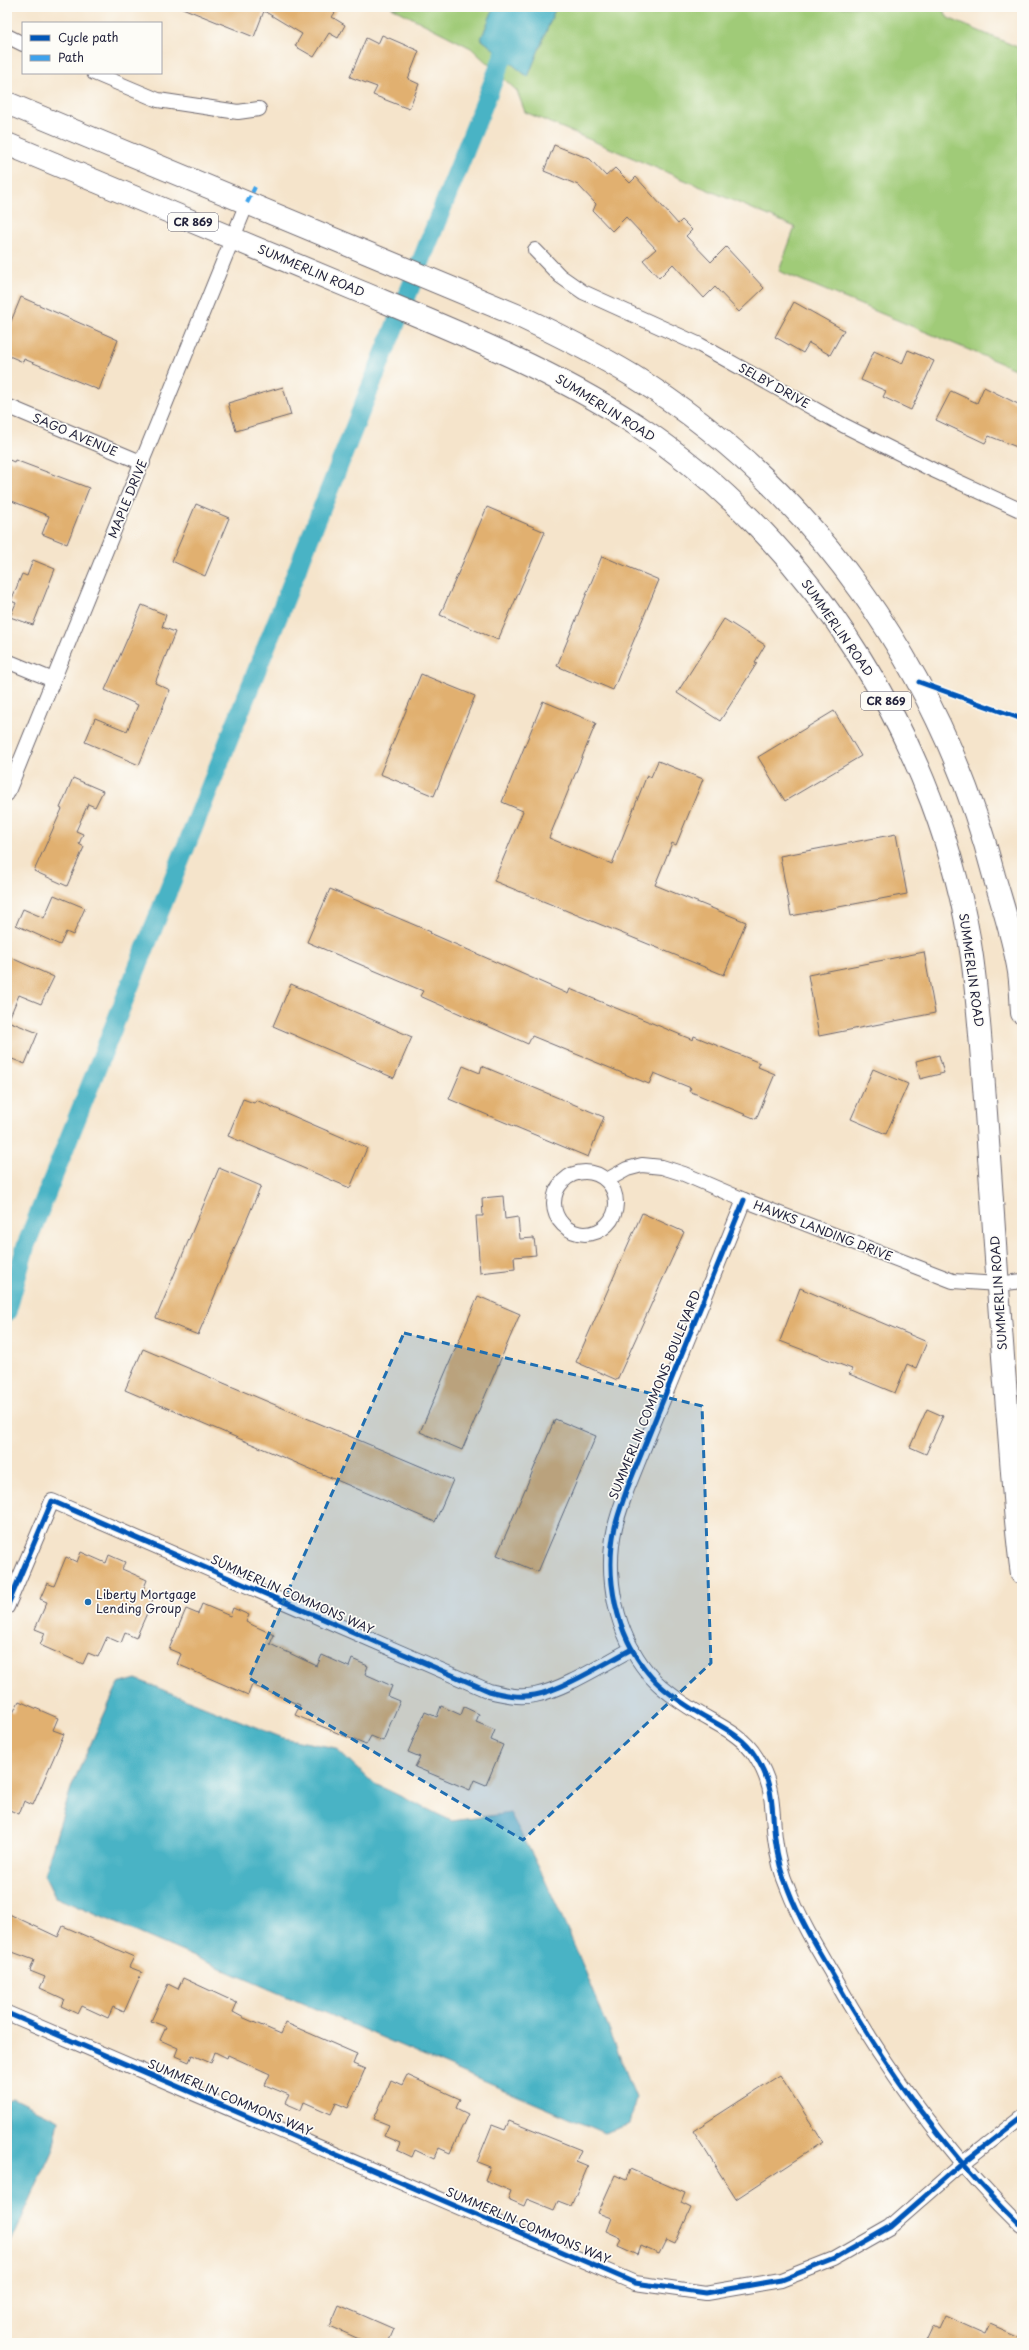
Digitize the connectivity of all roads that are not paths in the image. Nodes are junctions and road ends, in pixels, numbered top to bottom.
1 (7, 36) edge
2 (22, 44) edge
3 (96, 74) edge
4 (7, 103) edge
5 (259, 109) dead end
6 (7, 144) edge
7 (247, 203) junction
8 (233, 238) junction
9 (535, 250) dead end
10 (7, 406) edge
11 (143, 463) junction
12 (1022, 511) edge
13 (7, 661) edge
14 (53, 680) junction
15 (7, 794) edge
16 (1022, 1013) edge
17 (607, 1180) junction
18 (744, 1200) junction
19 (1022, 1281) edge
20 (998, 1284) junction
21 (1022, 1574) edge
22 (7, 1607) edge
23 (632, 1649) junction
24 (7, 2013) edge
25 (1022, 2117) edge
26 (963, 2163) junction
27 (1022, 2227) edge

1 - 2 street
3 - 5 street
4 - 7 main road, CR 869
6 - 8 main road, SUMMERLIN ROAD / CR 869
7 - 8 street, MAPLE DRIVE
7 - 16 main road, CR 869
8 - 11 street, MAPLE DRIVE
8 - 20 main road, SUMMERLIN ROAD / CR 869
9 - 12 street, SELBY DRIVE
10 - 11 street, SAGO AVENUE
11 - 14 street, MAPLE DRIVE
13 - 14 street
14 - 15 street, MAPLE DRIVE
17 - 17 street
17 - 18 street, HAWKS LANDING DRIVE
18 - 20 street, HAWKS LANDING DRIVE
18 - 23 street, SUMMERLIN COMMONS BOULEVARD
19 - 20 street, HAWKS LANDING DRIVE
20 - 21 main road, SUMMERLIN ROAD / CR 869
22 - 23 street, SUMMERLIN COMMONS WAY
23 - 26 street, SUMMERLIN COMMONS BOULEVARD
24 - 26 street, SUMMERLIN COMMONS WAY
25 - 26 street, SUMMERLIN COMMONS WAY
26 - 27 street, SUMMERLIN COMMONS BOULEVARD

